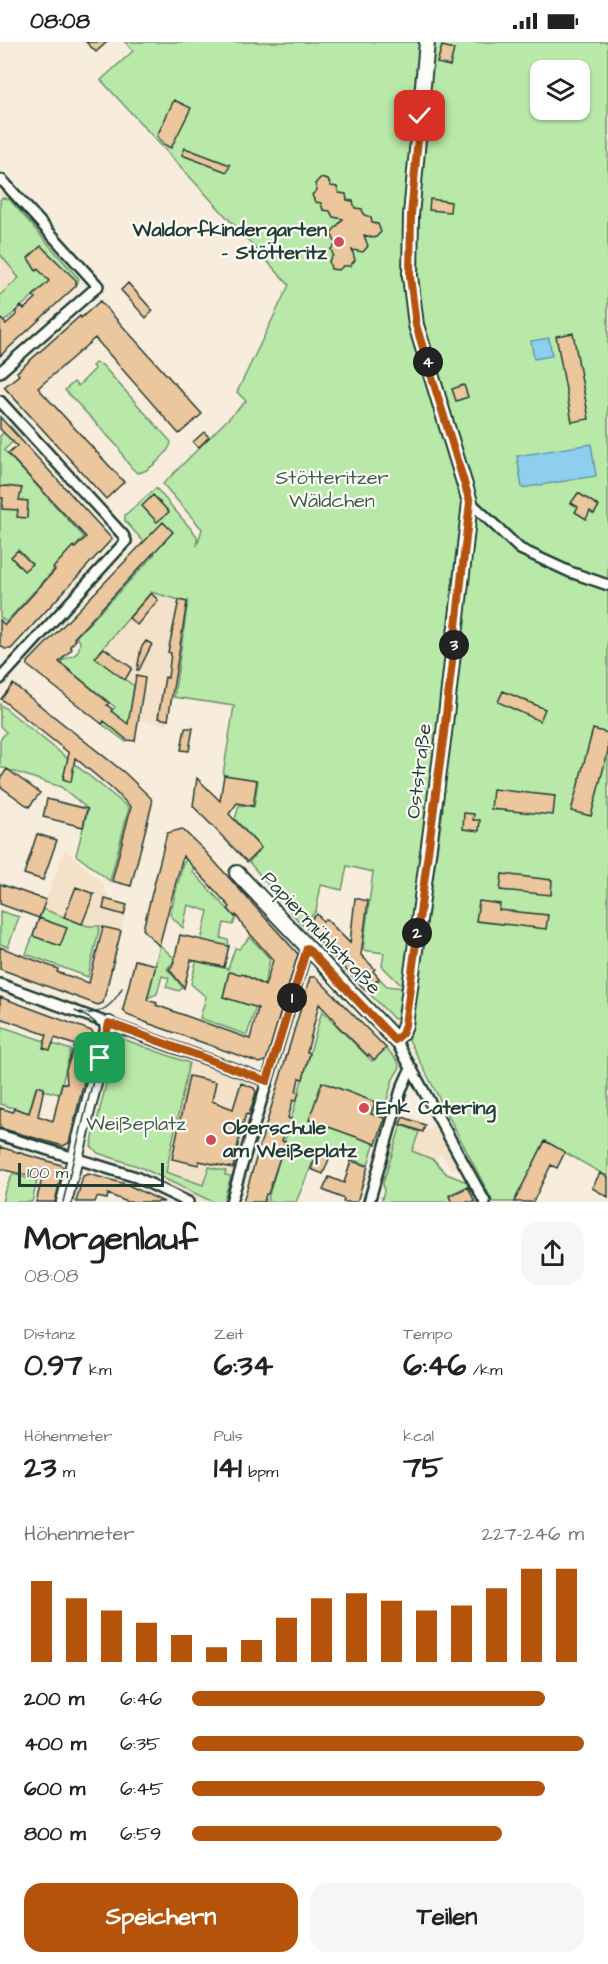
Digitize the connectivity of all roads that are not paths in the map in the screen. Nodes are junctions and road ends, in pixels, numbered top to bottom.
1 (427, 42) edge
2 (1, 181) edge
3 (0, 372) edge
4 (0, 401) edge
5 (470, 502) junction
6 (608, 585) edge
7 (0, 679) edge
8 (237, 873) dead end
9 (307, 948) junction
10 (0, 984) edge
11 (109, 1023) junction
12 (395, 1040) junction
13 (412, 1069) junction
14 (267, 1081) junction
15 (0, 1135) edge
16 (76, 1158) junction
17 (64, 1202) edge
18 (188, 1202) edge
19 (231, 1202) edge
20 (369, 1202) edge
21 (484, 1202) edge

1 - 5 street, Oststraße
2 - 3 street
4 - 7 street
5 - 6 street, Oststraße
5 - 12 street, Oststraße
8 - 9 street, Papiermühlstraße
9 - 12 street, Papiermühlstraße
9 - 14 street
10 - 11 street
11 - 14 street
11 - 16 street
12 - 13 street, Papiermühlstraße
13 - 20 street
13 - 21 street, Papiermühlstraße
14 - 19 street
15 - 16 street
16 - 17 street
16 - 18 street

